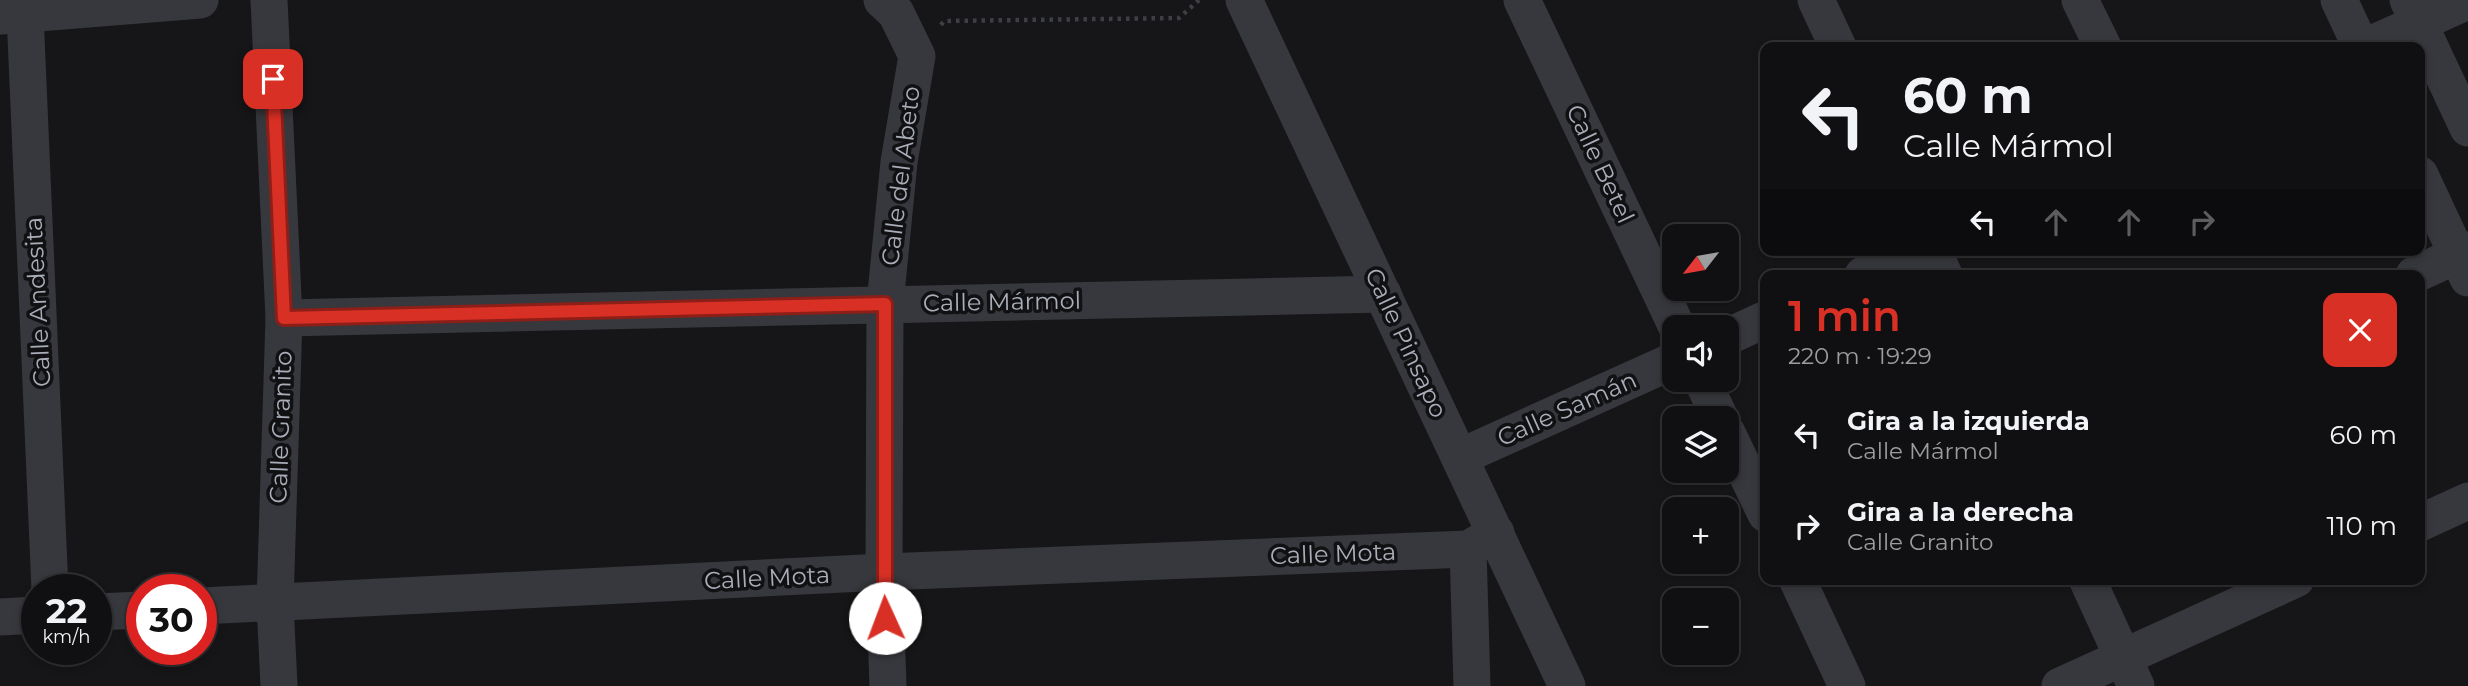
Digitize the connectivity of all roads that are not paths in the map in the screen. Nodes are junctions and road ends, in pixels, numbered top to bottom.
1 (200, 0) edge
2 (270, 0) edge
3 (882, 0) edge
4 (1244, 0) edge
5 (1522, 0) edge
6 (1816, 0) edge
7 (2080, 0) edge
8 (2339, 0) edge
9 (2468, 1) edge
10 (2413, 11) edge
11 (13, 15) edge
12 (1836, 42) edge
13 (2101, 42) edge
14 (2360, 42) edge
15 (2370, 42) edge
16 (2468, 128) edge
17 (2425, 185) edge
18 (1904, 256) edge
19 (2464, 261) edge
20 (1874, 270) edge
21 (2425, 272) edge
22 (1383, 295) junction
23 (885, 304) junction
24 (1671, 315) edge
25 (284, 318) junction
26 (1760, 322) edge
27 (1739, 331) edge
28 (1662, 366) edge
29 (1460, 457) junction
30 (1739, 458) edge
31 (2468, 501) edge
32 (1760, 502) edge
33 (2425, 521) edge
34 (1482, 541) junction
35 (884, 572) junction
36 (50, 574) edge
37 (1800, 585) edge
38 (2090, 585) edge
39 (2285, 585) edge
40 (275, 603) junction
41 (217, 605) edge
42 (21, 616) edge
43 (0, 617) edge
44 (2130, 672) edge
45 (279, 686) edge
46 (888, 686) edge
47 (1472, 686) edge
48 (1567, 686) edge
49 (1847, 686) edge
50 (2060, 686) edge

1 - 11 street
2 - 25 street, Calle Granito
3 - 23 street, Calle del Abeto
4 - 22 street, Calle Pinsapo
5 - 24 street, Calle Betel
6 - 12 street
7 - 13 street
8 - 14 street
9 - 10 street
10 - 15 street
10 - 16 street
11 - 36 street, Calle Andesita
17 - 19 street
18 - 20 street
19 - 21 street
22 - 23 street, Calle Mármol
22 - 29 street, Calle Pinsapo
23 - 25 street, Calle Mármol
23 - 35 street, Calle del Abeto
25 - 40 street, Calle Granito
26 - 27 street
28 - 29 street, Calle Samán
29 - 34 street, Calle Pinsapo
30 - 32 street
31 - 33 street
34 - 35 street, Calle Mota
34 - 47 street
34 - 48 street, Calle Pinsapo
35 - 40 street, Calle Mota
35 - 46 street, Calle del Abeto
37 - 49 street
38 - 44 street
39 - 44 street
40 - 41 street, Calle Mota
40 - 45 street, Calle Granito
42 - 43 street
44 - 50 street

